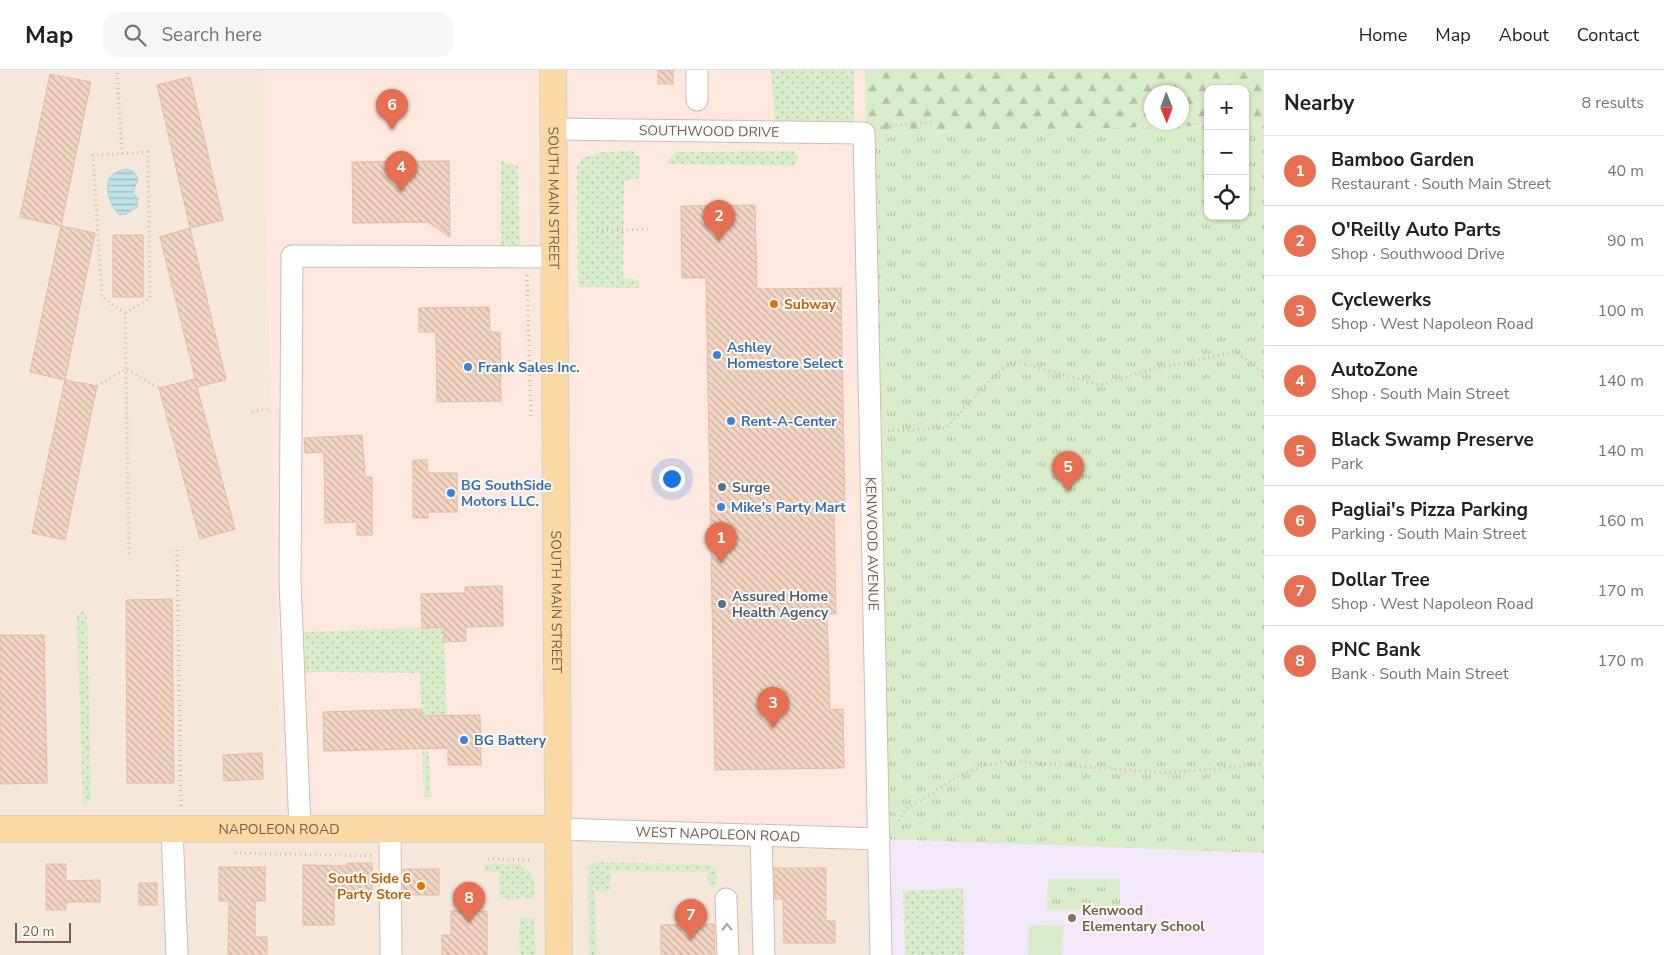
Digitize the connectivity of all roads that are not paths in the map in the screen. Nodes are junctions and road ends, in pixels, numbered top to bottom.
1 (553, 70) edge
2 (697, 70) edge
3 (697, 100) dead end
4 (554, 129) junction
5 (864, 133) joint
6 (554, 257) junction
7 (176, 818) junction
8 (0, 829) edge
9 (300, 829) junction
10 (390, 829) junction
11 (558, 829) junction
12 (761, 835) junction
13 (879, 839) junction
14 (726, 899) dead end
15 (177, 955) edge
16 (392, 955) edge
17 (559, 955) edge
18 (728, 955) edge
19 (764, 955) edge
20 (881, 955) edge

1 - 4 main road, SOUTH MAIN STREET
2 - 3 street
4 - 5 street, SOUTHWOOD DRIVE
4 - 6 main road, SOUTH MAIN STREET
5 - 13 street, KENWOOD AVENUE
6 - 9 street
6 - 11 main road, SOUTH MAIN STREET
7 - 8 main road, NAPOLEON ROAD
7 - 9 main road, NAPOLEON ROAD
7 - 15 street
9 - 10 main road, NAPOLEON ROAD
10 - 11 main road, NAPOLEON ROAD
10 - 16 street
11 - 12 street, WEST NAPOLEON ROAD
11 - 17 main road, SOUTH MAIN STREET
12 - 13 street, WEST NAPOLEON ROAD
12 - 19 street
13 - 20 street, KENWOOD AVENUE
18 -> 14 street

